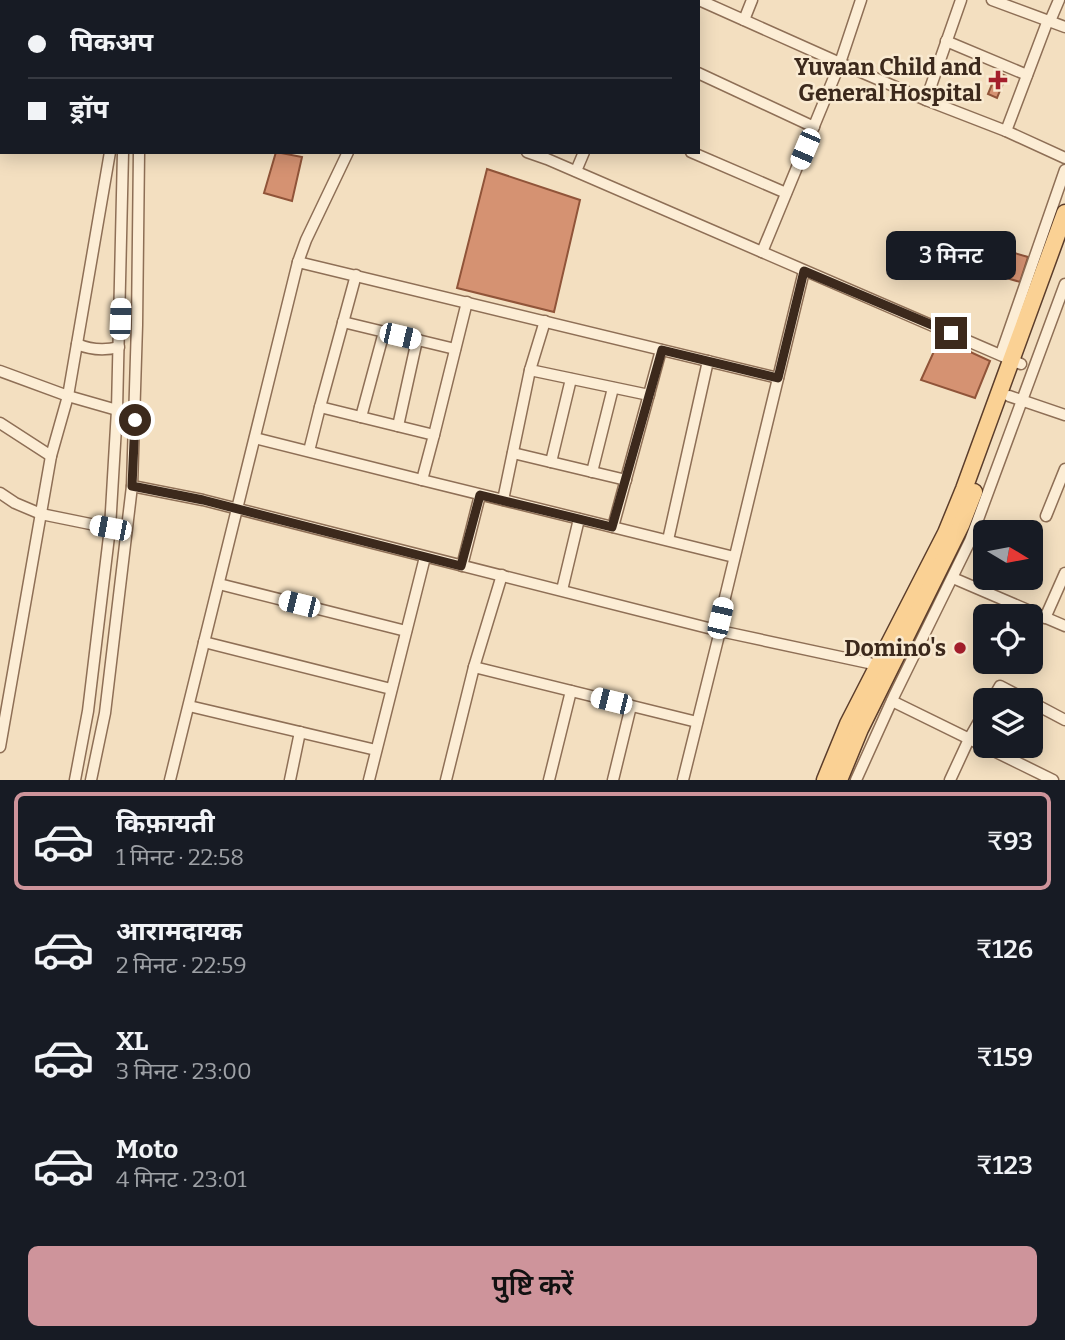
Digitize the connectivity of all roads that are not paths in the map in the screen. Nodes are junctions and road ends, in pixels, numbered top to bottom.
1 (700, 0) edge
2 (752, 0) edge
3 (861, 0) edge
4 (961, 0) edge
5 (992, 0) edge
6 (1059, 0) edge
7 (744, 20) junction
8 (1049, 20) junction
9 (1065, 27) edge
10 (946, 41) junction
11 (840, 63) junction
12 (700, 74) edge
13 (1027, 75) junction
14 (926, 100) junction
15 (814, 127) junction
16 (1006, 131) junction
17 (110, 154) edge
18 (123, 154) edge
19 (139, 154) edge
20 (347, 154) edge
21 (533, 154) edge
22 (583, 154) edge
23 (696, 154) edge
24 (1065, 158) edge
25 (1065, 170) edge
26 (576, 171) junction
27 (786, 193) junction
28 (1065, 213) edge
29 (1065, 243) edge
30 (762, 252) junction
31 (298, 261) junction
32 (804, 271) junction
33 (356, 275) junction
34 (1065, 284) edge
35 (1062, 300) edge
36 (467, 302) junction
37 (545, 321) junction
38 (343, 322) junction
39 (384, 332) junction
40 (417, 340) junction
41 (77, 344) junction
42 (119, 347) junction
43 (455, 349) junction
44 (662, 350) junction
45 (1011, 359) junction
46 (708, 361) junction
47 (530, 370) junction
48 (0, 371) edge
49 (778, 378) junction
50 (571, 379) junction
51 (613, 388) junction
52 (649, 395) junction
53 (68, 396) junction
54 (1016, 398) junction
55 (320, 407) junction
56 (117, 410) junction
57 (1065, 415) edge
58 (361, 417) junction
59 (0, 424) edge
60 (398, 426) junction
61 (434, 435) junction
62 (255, 438) junction
63 (309, 451) junction
64 (513, 453) junction
65 (51, 456) junction
66 (551, 462) junction
67 (1065, 469) edge
68 (592, 472) junction
69 (422, 480) junction
70 (626, 480) junction
71 (132, 486) junction
72 (0, 493) edge
73 (1060, 494) edge
74 (480, 495) junction
75 (503, 500) junction
76 (238, 509) junction
77 (111, 511) junction
78 (129, 513) junction
79 (41, 514) junction
80 (1046, 516) dead end
81 (579, 519) junction
82 (612, 527) junction
83 (110, 528) junction
84 (668, 540) junction
85 (425, 557) junction
86 (734, 557) junction
87 (461, 566) junction
88 (1065, 573) edge
89 (502, 575) junction
90 (953, 578) junction
91 (219, 584) junction
92 (562, 590) junction
93 (1045, 618) junction
94 (1065, 626) edge
95 (406, 631) junction
96 (720, 631) junction
97 (204, 642) junction
98 (878, 665) junction
99 (474, 667) junction
100 (391, 689) junction
101 (571, 691) junction
102 (891, 701) junction
103 (189, 706) junction
104 (631, 706) junction
105 (1043, 708) edge
106 (1065, 720) edge
107 (697, 722) junction
108 (300, 732) junction
109 (973, 732) edge
110 (969, 739) junction
111 (0, 747) edge
112 (376, 750) junction
113 (75, 780) edge
114 (91, 780) edge
115 (170, 780) edge
116 (290, 780) edge
117 (369, 780) edge
118 (446, 780) edge
119 (549, 780) edge
120 (612, 780) edge
121 (683, 780) edge
122 (825, 780) edge
123 (839, 780) edge
124 (856, 780) edge
125 (950, 780) edge
126 (1053, 780) edge

1 - 7 street
2 - 7 street
3 - 11 street
4 - 10 street
5 - 8 street
6 - 8 street
7 - 11 street
8 - 9 street
8 - 13 street
10 - 13 street
10 - 14 street
11 - 14 street
11 - 15 street
12 - 15 street
13 - 16 street
14 - 16 street
15 - 27 street
16 - 24 street
17 - 41 street
18 - 42 street
19 - 71 street
20 - 31 street
21 - 26 street
22 - 26 street
23 - 27 street
25 - 45 street
26 - 30 street
27 - 30 street
28 - 45 main road
29 - 45 main road
30 - 32 street
31 - 33 street
31 - 62 street
32 - 45 street
32 - 49 street
33 - 36 street
33 - 38 street
34 - 35 street
35 - 54 street
36 - 37 street
36 - 43 street
37 - 44 street
37 - 47 street
38 - 39 street
38 - 55 street
39 - 40 street
39 - 58 street
40 - 43 street
40 - 60 street
41 - 42 street
41 - 53 street
42 - 56 street
43 - 61 street
44 - 46 street
44 - 52 street
45 - 54 main road
45 - 98 main road
46 - 49 street
46 - 84 street
47 - 50 street
47 - 64 street
48 - 53 street
49 - 86 street
50 - 51 street
50 - 66 street
51 - 52 street
51 - 68 street
52 - 70 street
53 - 56 street
53 - 65 street
54 - 57 street
54 - 90 street
54 - 123 main road
55 - 58 street
55 - 63 street
56 - 77 street
58 - 60 street
59 - 65 street
60 - 61 street
61 - 69 street
62 - 63 street
62 - 76 street
63 - 69 street
64 - 66 street
64 - 75 street
65 - 79 street
66 - 68 street
67 - 73 street
68 - 70 street
69 - 74 street
70 - 82 street
71 - 76 street
71 - 78 street
72 - 79 street
73 - 80 street
74 - 75 street
74 - 87 street
75 - 81 street
76 - 85 street
76 - 91 street
77 - 78 street
77 - 83 street
78 - 114 street
79 - 83 street
79 - 111 street
81 - 82 street
81 - 92 street
82 - 84 street
83 - 113 street
84 - 86 street
85 - 87 street
85 - 95 street
86 - 96 street
87 - 89 street
88 - 93 street
89 - 92 street
89 - 99 street
90 - 93 street
90 - 102 street
91 - 95 street
91 - 97 street
92 - 96 street
93 - 94 street
95 - 100 street
96 - 98 street
96 - 107 street
97 - 100 street
97 - 103 street
98 - 122 main road
99 - 101 street
99 - 118 street
100 - 112 street
101 - 104 street
101 - 119 street
102 - 110 street
102 - 124 street
103 - 108 street
103 - 115 street
104 - 107 street
104 - 120 street
105 - 106 street
107 - 121 street
108 - 112 street
108 - 116 street
109 - 110 street
110 - 125 street
110 - 126 street
112 - 117 street

